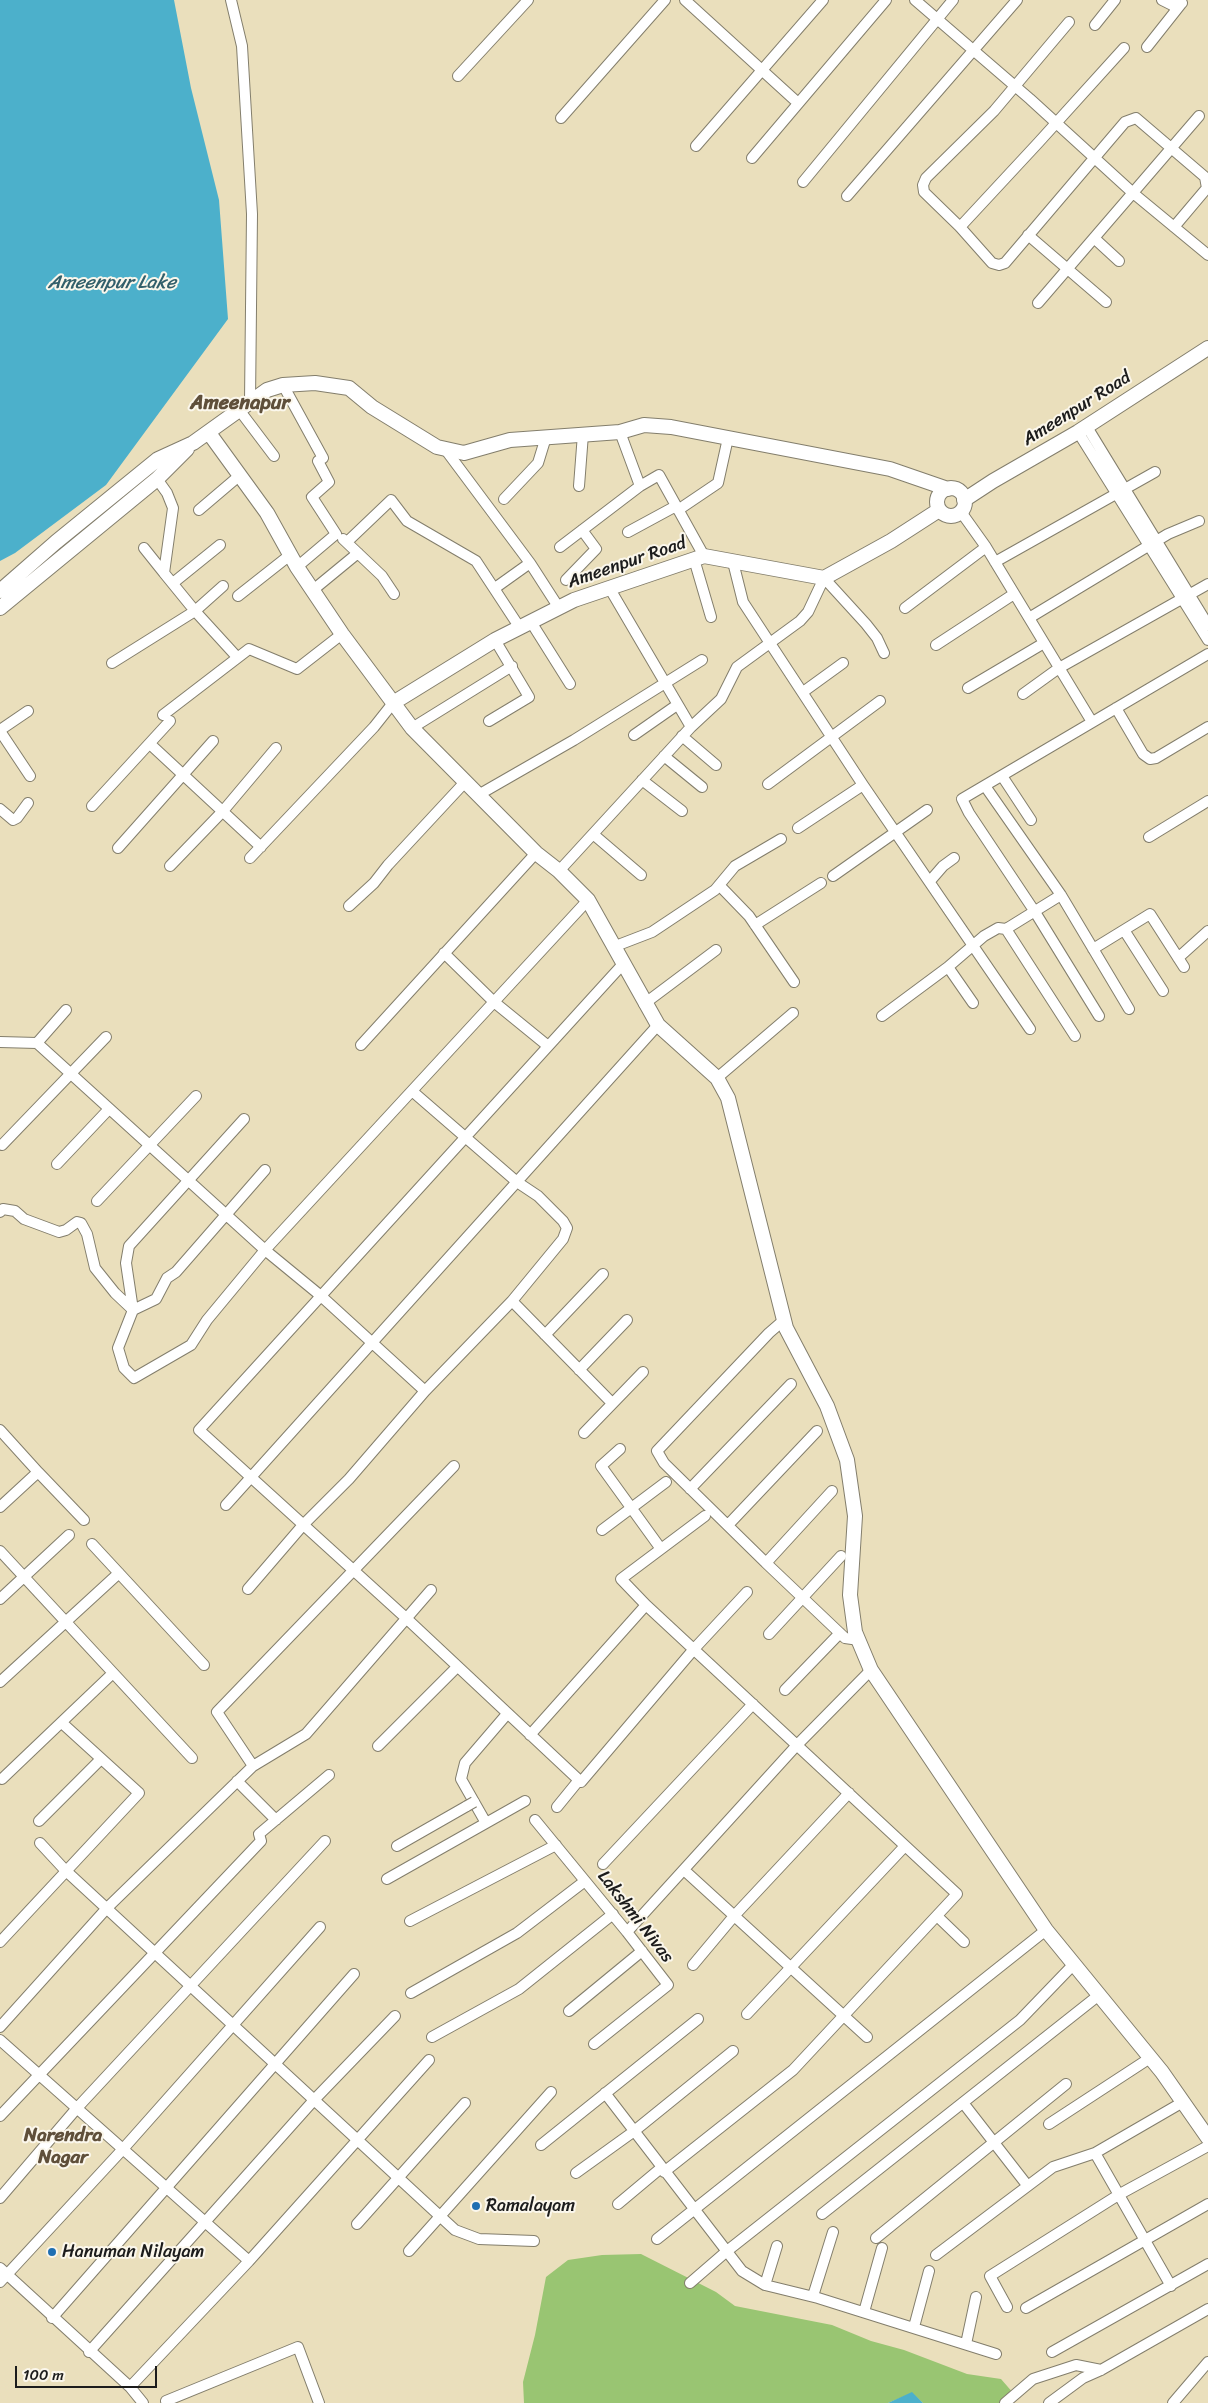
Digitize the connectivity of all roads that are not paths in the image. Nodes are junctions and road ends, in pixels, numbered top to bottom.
1 (231, 0) edge
2 (528, 0) edge
3 (664, 0) edge
4 (685, 0) edge
5 (823, 0) edge
6 (886, 0) edge
7 (916, 0) edge
8 (953, 0) edge
9 (1017, 0) edge
10 (1115, 0) edge
11 (1162, 0) edge
12 (1183, 2) edge
13 (937, 19) junction
14 (1068, 22) dead end
15 (1095, 25) dead end
16 (1147, 46) dead end
17 (1124, 48) dead end
18 (973, 49) junction
19 (761, 70) junction
20 (458, 76) dead end
21 (1016, 86) junction
22 (798, 103) junction
23 (1200, 116) dead end
24 (561, 118) dead end
25 (1056, 123) junction
26 (696, 146) dead end
27 (1172, 149) junction
28 (752, 158) dead end
29 (1095, 158) junction
30 (803, 182) dead end
31 (1133, 194) junction
32 (847, 196) dead end
33 (960, 227) junction
34 (1174, 227) junction
35 (1028, 235) junction
36 (1094, 238) junction
37 (1208, 255) edge
38 (1119, 261) dead end
39 (1067, 269) junction
40 (1106, 302) dead end
41 (1038, 303) dead end
42 (1208, 348) edge
43 (283, 385) junction
44 (250, 401) junction
45 (240, 411) junction
46 (1082, 430) junction
47 (620, 432) junction
48 (209, 433) junction
49 (583, 434) junction
50 (546, 437) junction
51 (728, 438) junction
52 (193, 443) junction
53 (445, 449) junction
54 (274, 456) dead end
55 (1155, 472) dead end
56 (239, 476) junction
57 (157, 479) junction
58 (579, 486) dead end
59 (640, 486) junction
60 (1121, 492) junction
61 (504, 498) dead end
62 (957, 498) junction
63 (677, 508) junction
64 (199, 510) dead end
65 (939, 510) junction
66 (1199, 521) dead end
67 (582, 530) junction
68 (628, 532) dead end
69 (336, 534) junction
70 (347, 542) junction
71 (1153, 544) junction
72 (220, 545) dead end
73 (560, 547) dead end
74 (986, 547) junction
75 (144, 548) dead end
76 (358, 553) junction
77 (290, 555) junction
78 (699, 558) junction
79 (734, 562) junction
80 (995, 562) junction
81 (530, 563) junction
82 (297, 567) junction
83 (164, 572) junction
84 (824, 578) junction
85 (566, 580) dead end
86 (173, 583) junction
87 (1208, 584) edge
88 (223, 586) dead end
89 (495, 588) junction
90 (312, 590) junction
91 (610, 590) junction
92 (0, 591) edge
93 (394, 594) dead end
94 (1014, 594) junction
95 (238, 596) dead end
96 (1185, 596) junction
97 (0, 608) edge
98 (559, 608) junction
99 (905, 608) dead end
100 (195, 611) junction
101 (711, 617) dead end
102 (1029, 618) junction
103 (526, 625) junction
104 (1208, 625) edge
105 (342, 634) junction
106 (495, 640) junction
107 (1208, 640) edge
108 (771, 641) junction
109 (1044, 643) junction
110 (936, 645) dead end
111 (884, 653) dead end
112 (1208, 654) edge
113 (237, 657) junction
114 (702, 660) dead end
115 (112, 663) dead end
116 (843, 663) dead end
117 (512, 666) junction
118 (1059, 668) junction
119 (570, 684) dead end
120 (664, 684) junction
121 (968, 688) dead end
122 (803, 692) junction
123 (1023, 694) dead end
124 (880, 701) dead end
125 (393, 703) junction
126 (677, 705) junction
127 (1116, 708) junction
128 (28, 711) dead end
129 (489, 721) dead end
130 (1092, 722) junction
131 (691, 727) junction
132 (1208, 727) edge
133 (412, 728) junction
134 (0, 731) edge
135 (634, 734) dead end
136 (682, 736) junction
137 (832, 736) junction
138 (213, 742) dead end
139 (150, 744) junction
140 (276, 748) dead end
141 (664, 756) junction
142 (716, 764) dead end
143 (184, 775) junction
144 (30, 776) dead end
145 (1002, 776) junction
146 (642, 780) junction
147 (466, 781) junction
148 (768, 784) dead end
149 (863, 784) junction
150 (985, 786) junction
151 (702, 787) dead end
152 (480, 794) junction
153 (1208, 801) edge
154 (28, 803) dead end
155 (92, 806) dead end
156 (0, 808) edge
157 (928, 810) dead end
158 (223, 811) junction
159 (682, 811) dead end
160 (1032, 820) dead end
161 (798, 828) dead end
162 (896, 830) junction
163 (593, 834) junction
164 (1149, 837) dead end
165 (781, 839) dead end
166 (261, 846) junction
167 (118, 848) dead end
168 (536, 853) junction
169 (250, 858) dead end
170 (954, 858) dead end
171 (170, 866) dead end
172 (559, 871) junction
173 (641, 875) dead end
174 (833, 876) dead end
175 (930, 881) junction
176 (821, 883) dead end
177 (719, 885) junction
178 (1061, 895) junction
179 (588, 900) junction
180 (349, 906) dead end
181 (1035, 912) junction
182 (755, 925) junction
183 (1006, 929) junction
184 (1124, 930) junction
185 (1208, 931) edge
186 (972, 945) junction
187 (613, 947) junction
188 (1094, 949) junction
189 (716, 950) dead end
190 (444, 953) junction
191 (623, 964) junction
192 (948, 967) junction
193 (794, 982) dead end
194 (1163, 991) dead end
195 (494, 1002) junction
196 (973, 1003) dead end
197 (644, 1004) junction
198 (1130, 1008) dead end
199 (66, 1010) dead end
200 (793, 1013) dead end
201 (882, 1016) dead end
202 (1100, 1016) dead end
203 (658, 1025) junction
204 (1030, 1029) dead end
205 (1075, 1036) dead end
206 (106, 1037) dead end
207 (0, 1042) edge
208 (37, 1043) junction
209 (361, 1045) dead end
210 (548, 1046) junction
211 (71, 1074) junction
212 (717, 1078) junction
213 (412, 1091) junction
214 (196, 1096) dead end
215 (108, 1109) junction
216 (244, 1119) dead end
217 (465, 1136) junction
218 (149, 1144) junction
219 (2, 1146) dead end
220 (57, 1164) dead end
221 (265, 1170) dead end
222 (188, 1180) junction
223 (517, 1182) junction
224 (97, 1201) dead end
225 (0, 1212) edge
226 (226, 1215) junction
227 (265, 1250) junction
228 (603, 1274) dead end
229 (321, 1296) junction
230 (512, 1301) junction
231 (133, 1310) junction
232 (627, 1320) dead end
233 (784, 1320) junction
234 (545, 1335) junction
235 (372, 1344) junction
236 (579, 1370) junction
237 (643, 1372) dead end
238 (791, 1384) dead end
239 (425, 1391) junction
240 (612, 1404) junction
241 (0, 1430) edge
242 (818, 1431) dead end
243 (584, 1433) dead end
244 (620, 1450) dead end
245 (454, 1466) dead end
246 (38, 1472) junction
247 (251, 1478) junction
248 (666, 1482) dead end
249 (690, 1489) junction
250 (832, 1491) dead end
251 (226, 1505) dead end
252 (0, 1507) edge
253 (631, 1508) junction
254 (705, 1516) dead end
255 (84, 1520) dead end
256 (303, 1525) junction
257 (728, 1525) junction
258 (602, 1530) dead end
259 (69, 1535) dead end
260 (92, 1544) dead end
261 (661, 1549) junction
262 (0, 1551) edge
263 (841, 1556) dead end
264 (766, 1563) junction
265 (354, 1571) junction
266 (119, 1574) junction
267 (24, 1577) junction
268 (248, 1589) dead end
269 (431, 1590) dead end
270 (746, 1592) dead end
271 (802, 1597) junction
272 (0, 1599) edge
273 (646, 1605) junction
274 (406, 1618) junction
275 (66, 1622) junction
276 (840, 1633) junction
277 (769, 1634) dead end
278 (859, 1640) junction
279 (694, 1649) junction
280 (204, 1665) dead end
281 (457, 1667) junction
282 (871, 1670) junction
283 (113, 1673) junction
284 (0, 1682) edge
285 (785, 1690) dead end
286 (753, 1704) junction
287 (507, 1714) junction
288 (62, 1723) junction
289 (530, 1736) junction
290 (797, 1745) junction
291 (378, 1746) dead end
292 (192, 1758) dead end
293 (101, 1759) junction
294 (253, 1766) junction
295 (330, 1775) dead end
296 (2, 1778) dead end
297 (579, 1780) junction
298 (237, 1781) junction
299 (849, 1793) junction
300 (525, 1801) dead end
301 (471, 1804) dead end
302 (557, 1807) dead end
303 (276, 1820) junction
304 (535, 1820) dead end
305 (39, 1821) dead end
306 (486, 1823) junction
307 (325, 1841) dead end
308 (40, 1843) dead end
309 (556, 1845) junction
310 (396, 1846) dead end
311 (905, 1846) junction
312 (603, 1864) dead end
313 (65, 1870) junction
314 (684, 1870) junction
315 (387, 1879) dead end
316 (585, 1881) junction
317 (107, 1908) junction
318 (613, 1914) junction
319 (734, 1916) junction
320 (937, 1916) junction
321 (410, 1921) dead end
322 (320, 1927) dead end
323 (1046, 1930) junction
324 (627, 1932) junction
325 (0, 1942) edge
326 (964, 1942) dead end
327 (642, 1951) junction
328 (154, 1953) junction
329 (692, 1965) dead end
330 (1073, 1965) junction
331 (791, 1968) junction
332 (354, 1974) dead end
333 (191, 1987) junction
334 (410, 1993) dead end
335 (1099, 1995) junction
336 (569, 2011) dead end
337 (747, 2014) dead end
338 (395, 2016) dead end
339 (844, 2016) junction
340 (698, 2019) dead end
341 (232, 2025) junction
342 (0, 2027) edge
343 (432, 2037) dead end
344 (867, 2037) dead end
345 (0, 2040) edge
346 (594, 2044) dead end
347 (734, 2051) dead end
348 (1150, 2058) junction
349 (429, 2060) dead end
350 (274, 2063) junction
351 (39, 2074) junction
352 (1066, 2084) dead end
353 (551, 2092) dead end
354 (605, 2093) junction
355 (314, 2100) junction
356 (1183, 2102) junction
357 (465, 2103) dead end
358 (964, 2104) junction
359 (77, 2108) junction
360 (0, 2116) edge
361 (1049, 2124) dead end
362 (633, 2132) junction
363 (1208, 2138) edge
364 (358, 2141) junction
365 (995, 2142) junction
366 (541, 2144) dead end
367 (1208, 2146) edge
368 (123, 2149) junction
369 (1095, 2153) junction
370 (663, 2170) junction
371 (576, 2173) dead end
372 (398, 2178) junction
373 (1027, 2185) junction
374 (166, 2187) junction
375 (1120, 2194) junction
376 (0, 2198) edge
377 (618, 2204) dead end
378 (1208, 2204) edge
379 (693, 2208) junction
380 (822, 2214) dead end
381 (440, 2216) junction
382 (206, 2222) junction
383 (357, 2224) dead end
384 (833, 2232) dead end
385 (657, 2238) dead end
386 (876, 2238) dead end
387 (1144, 2239) junction
388 (534, 2241) dead end
389 (777, 2246) dead end
390 (882, 2248) dead end
391 (409, 2251) dead end
392 (727, 2251) junction
393 (936, 2255) dead end
394 (250, 2262) junction
395 (1208, 2264) edge
396 (929, 2271) dead end
397 (2, 2275) edge
398 (690, 2284) dead end
399 (765, 2285) junction
400 (1171, 2286) junction
401 (813, 2296) junction
402 (976, 2298) dead end
403 (1007, 2308) dead end
404 (1026, 2308) dead end
405 (1208, 2309) edge
406 (864, 2312) junction
407 (52, 2318) junction
408 (914, 2327) junction
409 (966, 2344) junction
410 (89, 2352) junction
411 (1052, 2352) dead end
412 (996, 2354) dead end
413 (1208, 2362) edge
414 (1101, 2370) junction
415 (130, 2387) junction
416 (166, 2401) dead end
417 (143, 2403) edge
418 (320, 2403) edge
419 (1005, 2403) edge
420 (1049, 2403) edge
421 (1173, 2403) edge

1 - 44 street
2 - 20 street
3 - 24 street
4 - 19 street
5 - 19 street
6 - 22 street
7 - 13 street
8 - 13 street
9 - 18 street
10 - 15 street
11 - 12 street
12 - 16 street
13 - 18 street
13 - 30 street
14 - 21 street
17 - 25 street
18 - 21 street
18 - 32 street
19 - 22 street
19 - 26 street
21 - 25 street
21 - 33 street
22 - 28 street
23 - 27 street
25 - 29 street
25 - 33 street
27 - 29 street
27 - 31 street
27 - 34 street
29 - 31 street
29 - 35 street
31 - 34 street
31 - 36 street
33 - 35 street
34 - 37 street
35 - 39 street
36 - 38 street
36 - 39 street
39 - 40 street
39 - 41 street
42 - 46 street, Ameenpur Road
43 - 44 street
43 - 53 street
43 - 69 street
44 - 45 street
45 - 48 street
45 - 54 street
46 - 60 street
46 - 62 street, Ameenpur Road
47 - 49 street
47 - 51 street
47 - 59 street
48 - 52 street
48 - 56 street
49 - 50 street
49 - 58 street
50 - 53 street
50 - 61 street
51 - 62 street
51 - 63 street
52 - 57 street
52 - 92 street
53 - 81 street
55 - 60 street
56 - 64 street
56 - 77 street
57 - 83 street
57 - 97 street
59 - 63 street
59 - 67 street
60 - 71 street
60 - 80 street
62 - 65 street
62 - 65 street
62 - 74 street
63 - 68 street
63 - 78 street
65 - 84 street
66 - 71 street
67 - 73 street
67 - 85 street
69 - 70 street
69 - 82 street
70 - 76 street
70 - 89 street
71 - 96 street
71 - 102 street
72 - 86 street
74 - 80 street
74 - 99 street
75 - 83 street
76 - 90 street
76 - 93 street
77 - 82 street
77 - 95 street
78 - 79 street, Ameenpur Road
78 - 91 street, Ameenpur Road
78 - 101 street
79 - 84 street, Ameenpur Road
79 - 108 street
80 - 94 street
81 - 89 street
81 - 98 street
82 - 90 street
83 - 86 street
84 - 108 street
84 - 111 street
86 - 100 street
87 - 96 street
88 - 100 street
89 - 103 street
90 - 105 street
91 - 98 street, Ameenpur Road
91 - 120 street
94 - 102 street
94 - 110 street
96 - 104 street
96 - 107 street
96 - 118 street
98 - 103 street, Ameenpur Road
100 - 113 street
100 - 115 street
102 - 109 street
103 - 106 street, Ameenpur Road
103 - 119 street
105 - 113 street
105 - 125 street
106 - 117 street
106 - 125 street, Ameenpur Road
108 - 122 street
108 - 131 street
109 - 118 street
109 - 121 street
112 - 127 street
113 - 139 street
114 - 120 street
116 - 122 street
117 - 129 street
117 - 133 street
118 - 123 street
118 - 130 street
120 - 126 street
120 - 152 street
122 - 137 street
124 - 137 street
125 - 133 street
125 - 166 street
126 - 131 street
126 - 135 street
127 - 130 street
127 - 132 street
128 - 134 street
130 - 145 street
131 - 136 street
133 - 147 street
134 - 144 street
136 - 141 street
136 - 142 street
137 - 148 street
137 - 149 street
138 - 143 street
139 - 143 street
139 - 155 street
140 - 158 street
141 - 146 street
141 - 151 street
143 - 158 street
143 - 167 street
145 - 150 street
145 - 160 street
146 - 159 street
146 - 163 street
147 - 152 street
147 - 180 street
149 - 161 street
149 - 162 street
150 - 178 street
150 - 181 street
152 - 168 street
153 - 164 street
154 - 156 street
157 - 162 street
158 - 166 street
158 - 171 street
162 - 174 street
162 - 175 street
163 - 172 street
163 - 173 street
165 - 177 street
166 - 169 street
168 - 172 street
168 - 190 street
170 - 175 street
172 - 179 street
175 - 186 street
176 - 182 street
177 - 182 street
177 - 187 street
178 - 181 street
178 - 188 street
179 - 187 street
179 - 195 street
181 - 183 street
181 - 202 street
182 - 193 street
183 - 186 street
183 - 205 street
184 - 185 street
184 - 188 street
184 - 194 street
186 - 192 street
186 - 204 street
187 - 191 street
188 - 198 street
189 - 197 street
190 - 195 street
190 - 209 street
191 - 197 street
191 - 210 street
192 - 196 street
192 - 201 street
195 - 210 street
195 - 213 street
197 - 203 street
199 - 208 street
200 - 212 street
203 - 212 street
203 - 223 street
206 - 211 street
207 - 208 street
208 - 211 street
210 - 217 street
211 - 215 street
211 - 219 street
212 - 233 street
213 - 217 street
213 - 227 street
214 - 218 street
215 - 218 street
215 - 220 street
216 - 222 street
217 - 223 street
217 - 229 street
218 - 222 street
218 - 224 street
221 - 226 street
222 - 226 street
222 - 231 street
223 - 230 street
223 - 235 street
225 - 231 street
226 - 227 street
226 - 231 street
227 - 229 street
227 - 231 street
228 - 234 street
229 - 235 street
229 - 247 street
230 - 234 street
230 - 239 street
232 - 236 street
233 - 249 street
233 - 278 street
234 - 236 street
235 - 239 street
235 - 247 street
236 - 240 street
237 - 240 street
238 - 249 street
239 - 256 street
240 - 243 street
241 - 246 street
242 - 257 street
244 - 253 street
245 - 265 street
246 - 252 street
246 - 255 street
247 - 251 street
247 - 256 street
248 - 253 street
249 - 257 street
250 - 264 street
253 - 258 street
253 - 261 street
254 - 261 street
256 - 265 street
256 - 268 street
257 - 264 street
259 - 267 street
260 - 266 street
261 - 273 street
262 - 267 street
263 - 271 street
264 - 271 street
265 - 274 street
265 - 294 street
266 - 275 street
266 - 280 street
267 - 272 street
267 - 275 street
269 - 274 street
270 - 279 street
271 - 276 street
271 - 277 street
273 - 279 street
273 - 289 street
274 - 281 street
274 - 294 street
275 - 283 street
275 - 284 street
276 - 278 street
276 - 285 street
278 - 282 street
279 - 286 street
279 - 297 street
281 - 287 street
281 - 291 street
282 - 290 street
282 - 323 street
283 - 288 street
283 - 292 street
286 - 290 street
286 - 312 street
287 - 289 street
287 - 306 street
288 - 293 street
288 - 296 street
289 - 297 street
290 - 299 street
290 - 314 street
293 - 305 street
293 - 313 street
294 - 298 street
295 - 303 street
297 - 302 street
298 - 303 street
298 - 317 street
299 - 311 street
299 - 319 street
300 - 306 street
301 - 310 street
303 - 328 street
304 - 309 street, Lakshmi Nivas
306 - 315 street
307 - 333 street
308 - 313 street
309 - 316 street, Lakshmi Nivas
309 - 321 street
311 - 320 street
311 - 331 street
313 - 317 street
313 - 325 street
314 - 319 street
314 - 324 street
316 - 318 street, Lakshmi Nivas
316 - 334 street
317 - 328 street
317 - 342 street
318 - 324 street, Lakshmi Nivas
318 - 343 street
319 - 329 street
319 - 331 street
320 - 326 street
320 - 339 street
322 - 341 street
323 - 330 street
323 - 379 street
324 - 327 street, Lakshmi Nivas
327 - 336 street
327 - 346 street, Lakshmi Nivas
328 - 333 street
328 - 351 street
330 - 335 street
330 - 392 street
331 - 337 street
331 - 339 street
332 - 350 street
333 - 341 street
333 - 359 street
335 - 348 street
335 - 358 street
338 - 355 street
339 - 344 street
339 - 370 street
340 - 354 street
341 - 350 street
341 - 368 street
345 - 351 street
347 - 362 street
348 - 356 street
348 - 361 street
349 - 364 street
350 - 355 street
350 - 374 street
351 - 359 street
351 - 360 street
352 - 365 street
353 - 381 street
354 - 362 street
354 - 366 street
355 - 364 street
355 - 382 street
356 - 363 street
356 - 369 street
357 - 372 street
358 - 365 street
358 - 380 street
359 - 368 street
359 - 376 street
362 - 370 street
362 - 371 street
364 - 372 street
364 - 394 street
365 - 373 street
365 - 386 street
367 - 375 street
368 - 374 street
368 - 397 street
369 - 373 street
369 - 375 street
370 - 377 street
370 - 379 street
372 - 381 street
372 - 383 street
373 - 393 street
374 - 382 street
374 - 407 street
375 - 387 street
375 - 403 street
378 - 387 street
379 - 385 street
379 - 392 street
381 - 388 street
381 - 391 street
382 - 394 street
382 - 410 street
384 - 401 street
387 - 400 street
387 - 404 street
389 - 399 street
390 - 406 street
392 - 398 street
392 - 399 street
394 - 415 street
395 - 400 street
396 - 408 street
397 - 407 street
399 - 401 street
400 - 411 street
401 - 406 street
402 - 409 street
405 - 414 street
406 - 408 street
407 - 410 street
408 - 409 street
409 - 412 street
410 - 415 street
413 - 421 street
414 - 419 street
414 - 420 street
415 - 417 street
416 - 418 street

